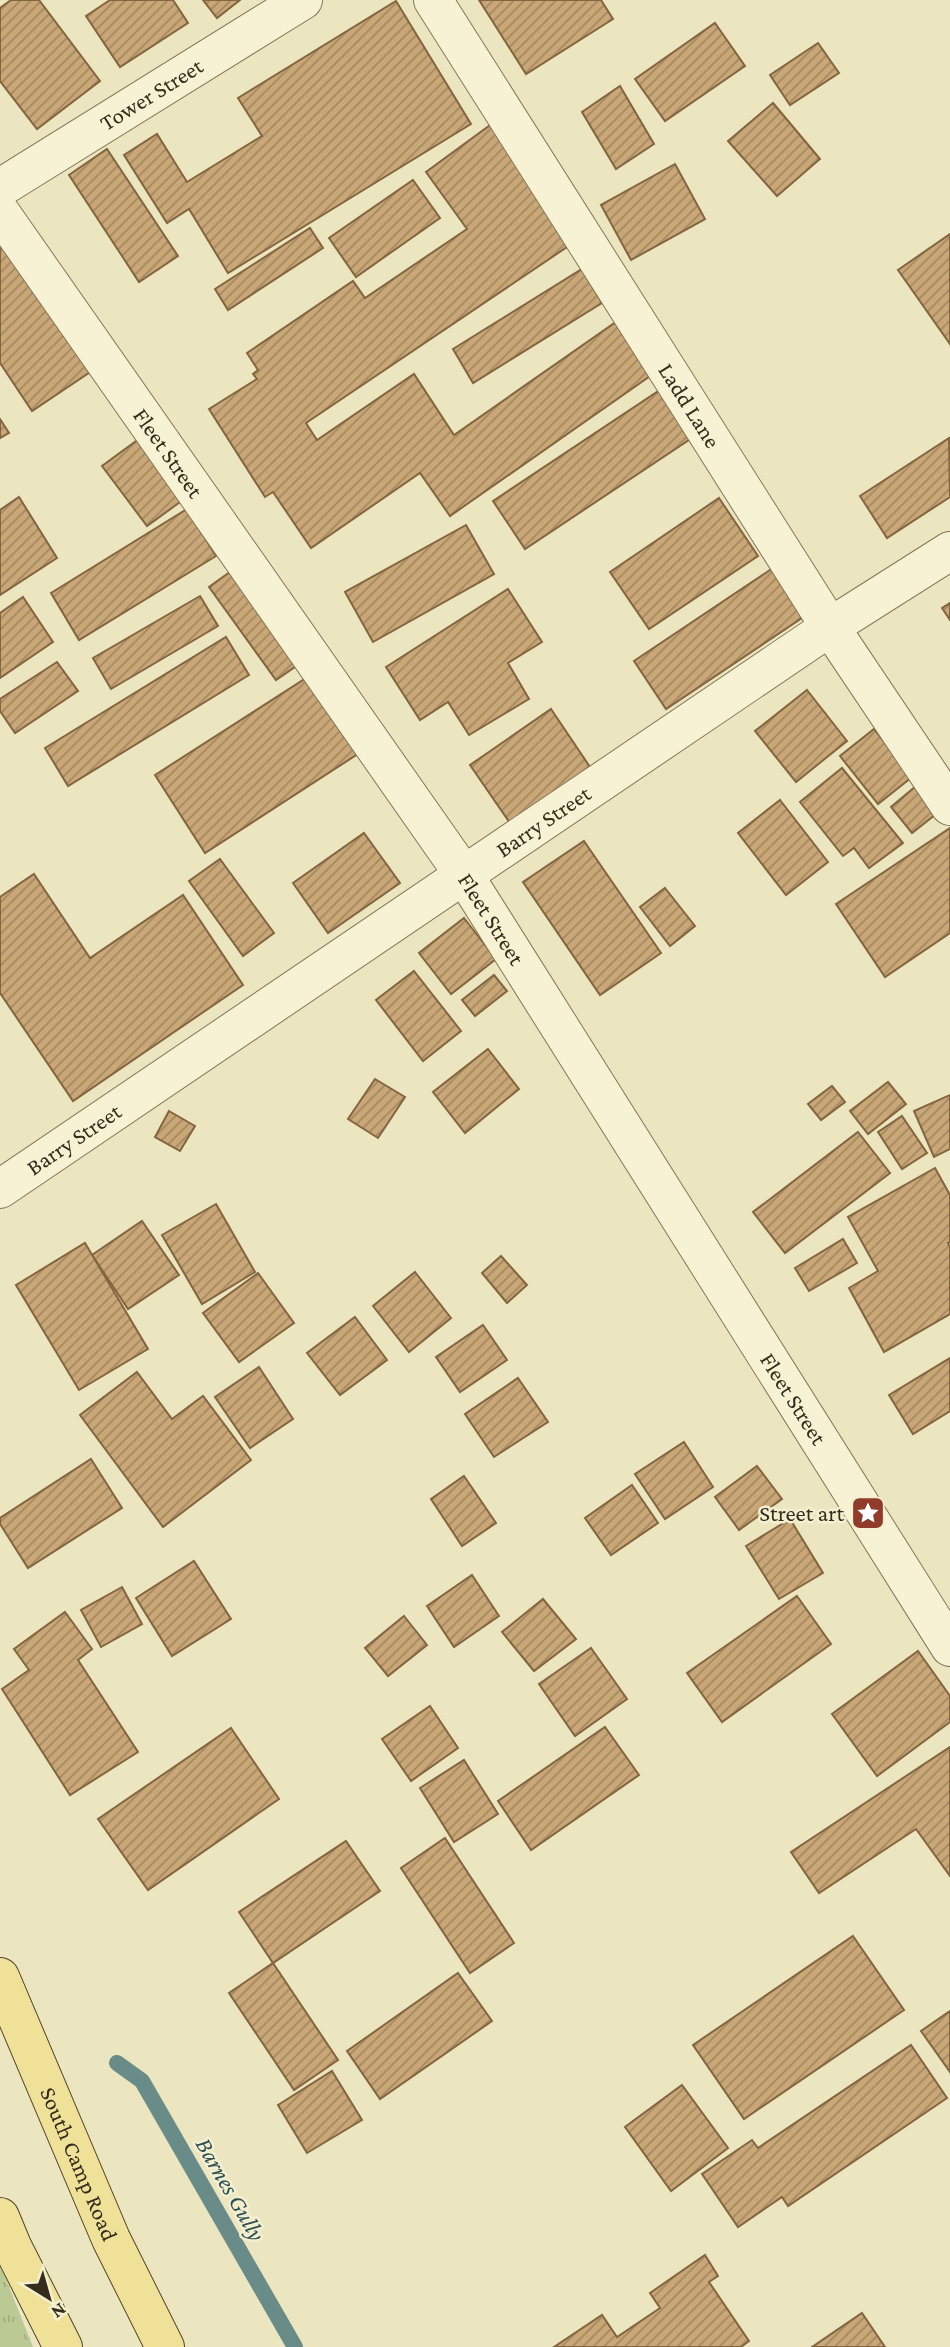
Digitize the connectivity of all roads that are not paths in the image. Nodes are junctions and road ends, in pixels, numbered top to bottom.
1 (303, 0) edge
2 (433, 0) edge
3 (0, 188) edge
4 (0, 212) edge
5 (950, 551) edge
6 (830, 627) junction
7 (950, 806) edge
8 (464, 875) junction
9 (0, 1189) edge
10 (950, 1647) edge
11 (0, 1977) edge
12 (0, 2217) edge
13 (63, 2347) edge
14 (165, 2347) edge

1 - 3 street, Tower Street
2 - 6 street, Ladd Lane
4 - 8 street, Fleet Street
5 - 6 street, Barry Street
6 - 7 street, Ladd Lane
6 - 8 street, Barry Street
8 - 9 street, Barry Street
8 - 10 street, Fleet Street
11 - 14 main road, South Camp Road
12 - 13 main road

